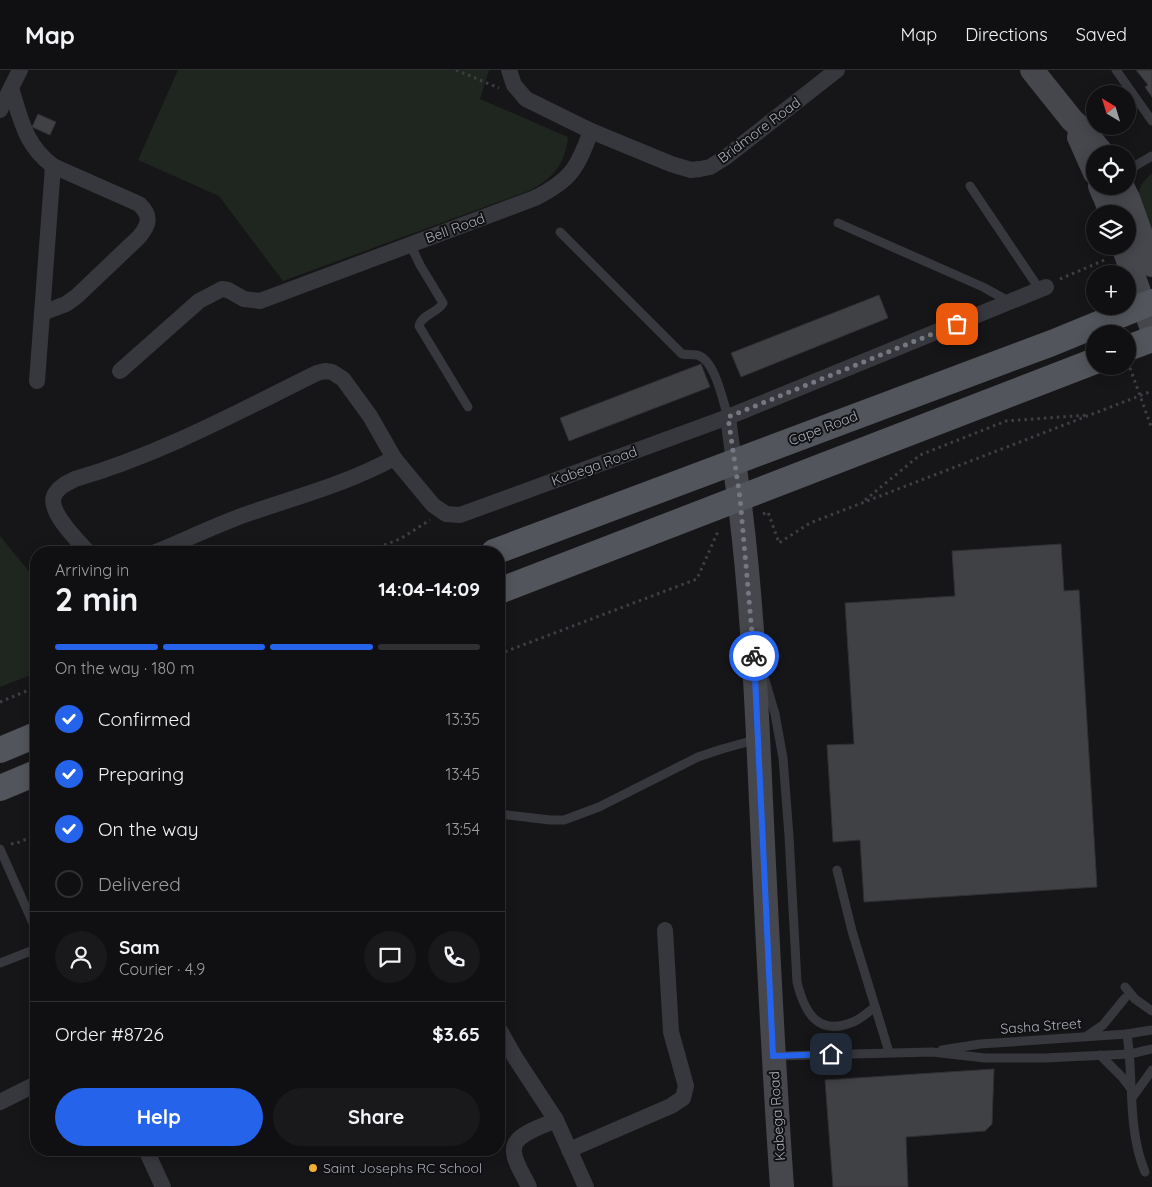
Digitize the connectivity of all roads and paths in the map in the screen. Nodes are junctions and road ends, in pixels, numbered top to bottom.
1 (20, 70) edge
2 (456, 70) edge
3 (509, 70) edge
4 (837, 70) edge
5 (1032, 70) edge
6 (1116, 70) edge
7 (11, 88) junction
8 (526, 99) junction
9 (0, 110) edge
10 (1072, 120) junction
11 (1152, 121) edge
12 (591, 131) junction
13 (1096, 145) edge
14 (1086, 152) edge
15 (1152, 156) edge
16 (1136, 165) edge
17 (53, 166) junction
18 (970, 186) dead end
19 (1126, 195) edge
20 (838, 223) dead end
21 (560, 232) dead end
22 (410, 244) junction
23 (1111, 255) edge
24 (1126, 255) edge
25 (1152, 265) edge
26 (1043, 289) junction
27 (1010, 302) junction
28 (1149, 312) edge
29 (42, 313) junction
30 (1152, 339) edge
31 (1136, 345) edge
32 (1086, 365) edge
33 (120, 371) dead end
34 (1133, 375) edge
35 (37, 381) dead end
36 (1152, 391) edge
37 (1140, 396) junction
38 (468, 407) dead end
39 (1091, 415) junction
40 (728, 417) junction
41 (1152, 429) edge
42 (394, 458) junction
43 (734, 462) junction
44 (862, 502) junction
45 (741, 509) junction
46 (442, 513) junction
47 (83, 546) edge
48 (170, 546) edge
49 (382, 546) edge
50 (505, 548) edge
51 (505, 589) edge
52 (754, 641) junction
53 (505, 652) edge
54 (30, 690) edge
55 (0, 702) edge
56 (30, 738) edge
57 (758, 739) junction
58 (0, 750) edge
59 (30, 776) edge
60 (0, 788) edge
61 (505, 815) edge
62 (30, 838) edge
63 (9, 844) dead end
64 (0, 849) edge
65 (837, 870) dead end
66 (30, 916) edge
67 (665, 930) dead end
68 (30, 951) edge
69 (0, 963) edge
70 (1125, 987) dead end
71 (1125, 998) dead end
72 (876, 1007) junction
73 (1152, 1011) edge
74 (1152, 1030) edge
75 (1126, 1034) junction
76 (1087, 1036) junction
77 (505, 1040) edge
78 (1152, 1049) edge
79 (890, 1052) junction
80 (932, 1052) junction
81 (1130, 1054) junction
82 (1100, 1055) junction
83 (773, 1056) junction
84 (1152, 1070) edge
85 (30, 1087) edge
86 (1132, 1094) junction
87 (0, 1102) edge
88 (556, 1120) junction
89 (569, 1150) junction
90 (149, 1156) edge
91 (1145, 1172) dead end
92 (163, 1187) edge
93 (529, 1187) edge
94 (586, 1187) edge
95 (782, 1187) edge

1 - 7 street
2 - 8 path
3 - 8 street
4 - 12 street, Bridmore Road
5 - 10 street
6 - 11 lane
7 - 9 street
7 - 17 street
8 - 12 street, Bridmore Road
10 - 13 street
10 - 14 street
12 - 22 street, Bell Road
15 - 16 lane
17 - 29 street
17 - 29 street
18 - 26 lane
19 - 25 street
20 - 27 lane
21 - 40 lane
22 - 33 street, Bell Road
22 - 38 lane
23 - 26 path
24 - 28 street
26 - 27 street, Kabega Road
27 - 40 street, Kabega Road
28 - 43 main road, Cape Road
29 - 35 street
30 - 31 main road
32 - 45 main road
34 - 37 path
36 - 37 path
37 - 39 path
37 - 41 path
39 - 44 path
39 - 44 path
40 - 43 street, Kabega Road
40 - 46 street, Kabega Road
42 - 46 street
42 - 47 street
42 - 48 street
43 - 45 street, Kabega Road
43 - 50 main road, Cape Road
44 - 45 path
45 - 51 main road
45 - 52 street, Kabega Road
45 - 53 path
46 - 49 path
52 - 57 street, Kabega Road
52 - 72 lane
54 - 55 path
56 - 58 main road
57 - 61 lane
57 - 83 street, Kabega Road
59 - 60 main road
62 - 63 path
64 - 66 lane
65 - 72 lane
67 - 89 street
68 - 69 lane
70 - 73 lane
71 - 76 lane
72 - 79 lane
74 - 75 lane, Sasha Street
75 - 76 lane, Sasha Street
75 - 81 lane
76 - 80 lane, Sasha Street
77 - 88 street
78 - 81 lane, Sasha Street
79 - 80 lane, Sasha Street
79 - 83 lane, Sasha Street
80 - 82 lane, Sasha Street
81 - 82 lane, Sasha Street
81 - 86 lane
82 - 86 lane
83 - 95 street, Kabega Road
84 - 86 lane
85 - 87 street
86 - 91 lane
88 - 89 street
88 - 93 street
89 - 94 street
90 - 92 street

